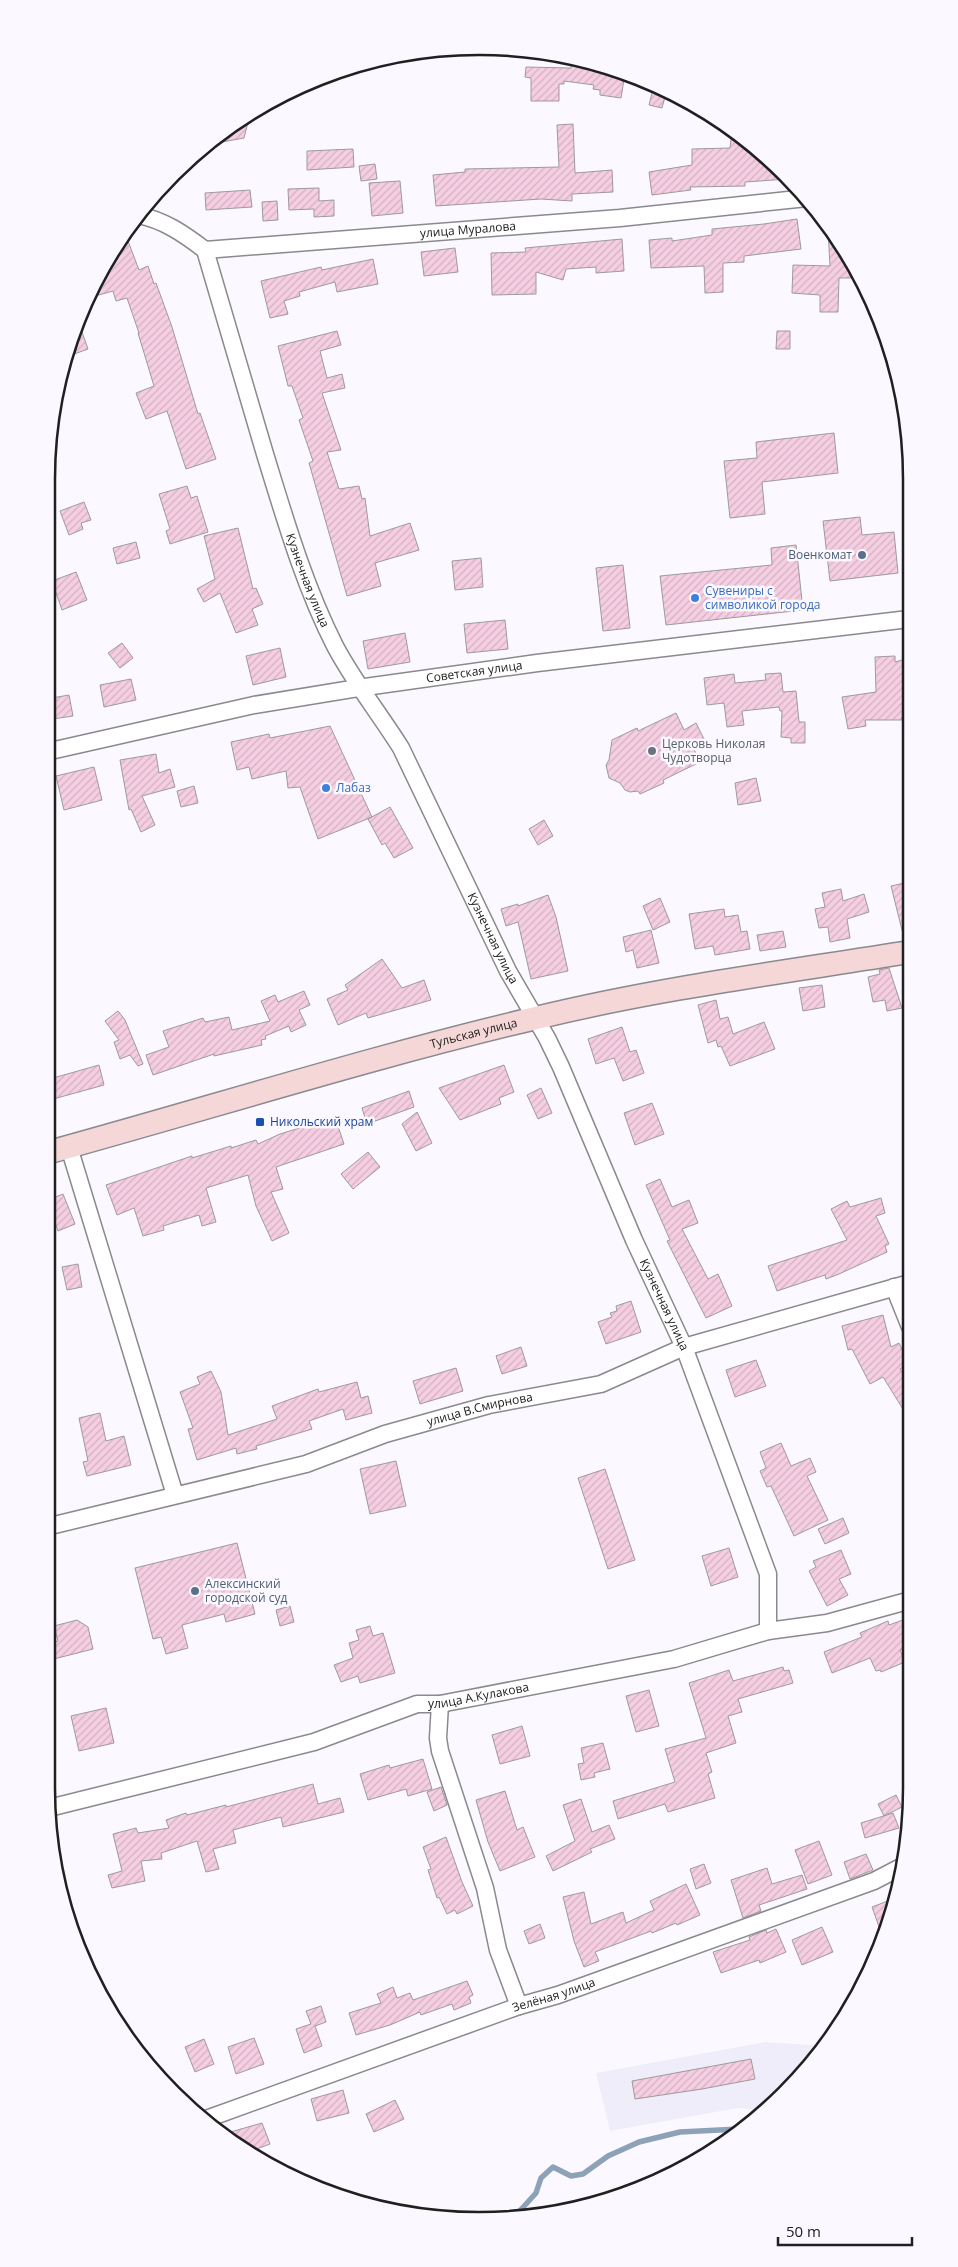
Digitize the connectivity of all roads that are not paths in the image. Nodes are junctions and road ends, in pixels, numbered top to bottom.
1 (798, 199) edge
2 (146, 217) edge
3 (205, 250) junction
4 (903, 620) edge
5 (358, 688) junction
6 (55, 750) edge
7 (903, 953) edge
8 (535, 1018) junction
9 (69, 1147) junction
10 (55, 1151) edge
11 (903, 1285) edge
12 (894, 1287) junction
13 (903, 1310) edge
14 (684, 1347) junction
15 (175, 1495) junction
16 (55, 1524) edge
17 (903, 1602) edge
18 (768, 1631) junction
19 (440, 1704) junction
20 (56, 1807) edge
21 (895, 1870) edge
22 (518, 2006) junction
23 (212, 2117) edge

1 - 3 street, улица Муралова
2 - 3 street
3 - 5 street, Кузнечная улица
4 - 5 street, Советская улица
5 - 6 street, Советская улица
5 - 8 street, Кузнечная улица
7 - 8 main road, Тульская улица
8 - 9 main road, Тульская улица
8 - 14 street, Кузнечная улица
9 - 10 main road, Тульская улица
9 - 15 street
11 - 12 street, улица В.Смирнова
12 - 13 street
12 - 14 street, улица В.Смирнова
14 - 15 street, улица В.Смирнова
14 - 18 street, Кузнечная улица
15 - 16 street, улица В.Смирнова
17 - 18 street, улица А.Кулакова
18 - 19 street, улица А.Кулакова
19 - 20 street, улица А.Кулакова
19 - 22 street
21 - 22 street, Зелёная улица
22 - 23 street, Зелёная улица

